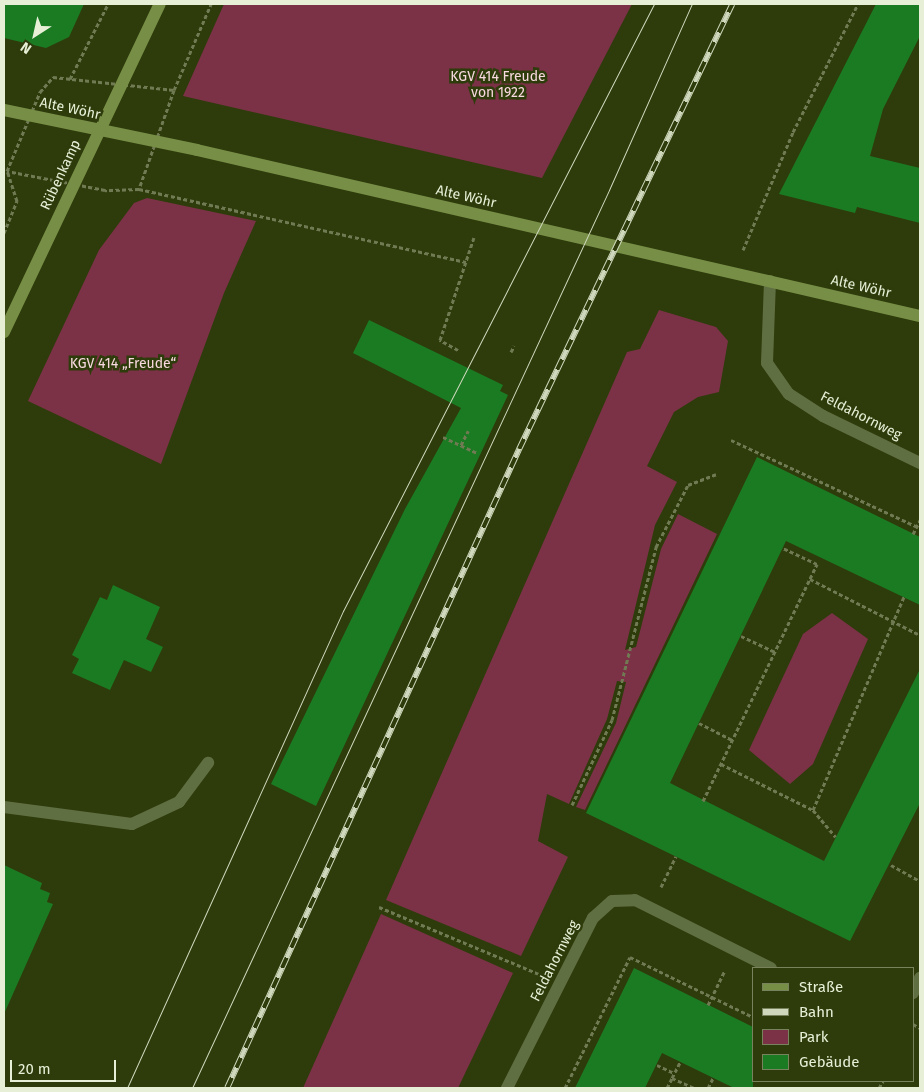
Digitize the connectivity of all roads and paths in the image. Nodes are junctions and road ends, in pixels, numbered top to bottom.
1 (108, 4) edge
2 (160, 4) edge
3 (210, 4) edge
4 (858, 4) edge
5 (70, 79) junction
6 (79, 80) dead end
7 (154, 88) dead end
8 (174, 90) junction
9 (40, 92) dead end
10 (4, 110) edge
11 (167, 111) dead end
12 (99, 130) junction
13 (13, 156) dead end
14 (7, 171) junction
15 (145, 171) dead end
16 (25, 175) dead end
17 (139, 189) junction
18 (105, 190) dead end
19 (481, 216) junction
20 (4, 233) edge
21 (466, 262) junction
22 (734, 273) junction
23 (770, 281) junction
24 (920, 316) edge
25 (4, 332) edge
26 (514, 346) dead end
27 (458, 350) dead end
28 (511, 352) dead end
29 (468, 431) dead end
30 (443, 437) dead end
31 (731, 440) dead end
32 (461, 445) junction
33 (477, 453) dead end
34 (920, 463) edge
35 (716, 474) dead end
36 (920, 520) edge
37 (919, 527) edge
38 (913, 534) dead end
39 (783, 548) dead end
40 (810, 579) junction
41 (904, 598) dead end
42 (894, 622) junction
43 (920, 635) edge
44 (741, 636) dead end
45 (775, 652) junction
46 (699, 723) dead end
47 (732, 740) junction
48 (208, 763) dead end
49 (721, 764) junction
50 (703, 801) dead end
51 (572, 805) dead end
52 (4, 807) edge
53 (813, 810) junction
54 (836, 837) dead end
55 (676, 856) dead end
56 (890, 865) dead end
57 (920, 881) edge
58 (379, 906) dead end
59 (651, 908) junction
60 (735, 951) junction
61 (768, 967) edge
62 (920, 978) edge
63 (560, 982) junction
64 (914, 991) edge
65 (712, 997) junction
66 (708, 1005) dead end
67 (752, 1017) edge
68 (680, 1062) dead end
69 (657, 1065) dead end
70 (674, 1073) junction
71 (672, 1078) junction
72 (713, 1078) dead end
73 (685, 1086) edge
74 (508, 1088) edge
75 (565, 1088) edge
76 (667, 1088) edge
77 (694, 1088) edge
78 (708, 1088) edge

1 - 5 path
2 - 12 street, Rübenkamp
3 - 8 path
4 - 22 path
5 - 6 path
5 - 9 path
7 - 8 path
8 - 11 path
10 - 12 street, Alte Wöhr
12 - 19 street, Alte Wöhr
12 - 25 street, Rübenkamp
13 - 14 path
14 - 16 path
14 - 20 path
15 - 17 path
17 - 18 path
17 - 21 path
19 - 21 path
19 - 22 street, Alte Wöhr
21 - 27 path
22 - 23 street, Alte Wöhr
23 - 24 street, Alte Wöhr
23 - 34 street, Feldahornweg
26 - 28 path
29 - 32 path
30 - 32 path
31 - 37 path
32 - 33 path
35 - 51 path
36 - 37 path
37 - 38 path
39 - 40 path
40 - 42 path
40 - 45 path
41 - 42 path
42 - 43 path
42 - 53 path
44 - 45 path
45 - 47 path
46 - 47 path
47 - 49 path
48 - 52 street
49 - 50 path
49 - 53 path
53 - 54 path
55 - 59 path
56 - 57 path
58 - 63 path
59 - 60 street, Feldahornweg
59 - 63 street, Feldahornweg
60 - 61 street, Feldahornweg
60 - 65 path
62 - 64 street
63 - 74 street, Feldahornweg
65 - 66 path
65 - 67 path
65 - 75 path
68 - 70 path
69 - 70 path
70 - 71 path
71 - 73 path
71 - 76 path
72 - 78 path
73 - 77 path

